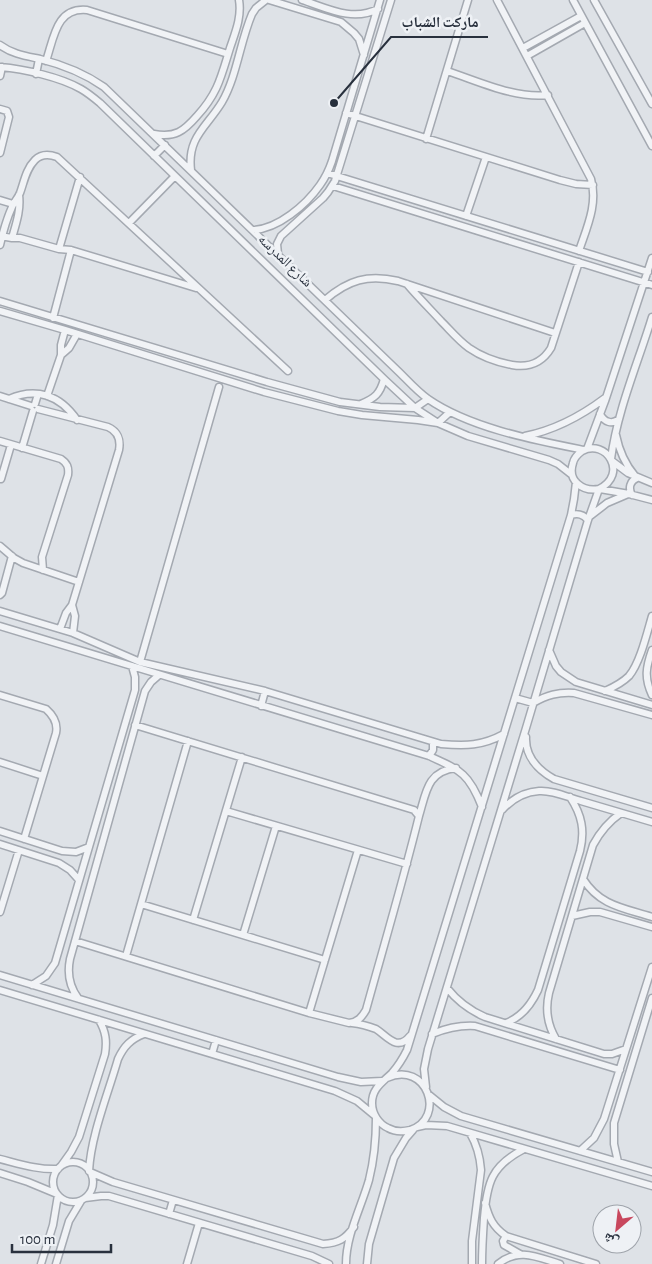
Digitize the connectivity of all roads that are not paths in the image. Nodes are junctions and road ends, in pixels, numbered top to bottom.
1 (239, 0) edge
2 (268, 0) edge
3 (302, 0) edge
4 (380, 0) edge
5 (391, 0) edge
6 (468, 0) edge
7 (497, 0) edge
8 (573, 0) edge
9 (594, 0) edge
10 (312, 2) edge
11 (378, 9) junction
12 (336, 11) junction
13 (581, 16) junction
14 (333, 20) junction
15 (585, 23) junction
16 (0, 45) edge
17 (523, 48) junction
18 (228, 54) junction
19 (364, 55) junction
20 (527, 56) junction
21 (43, 60) junction
22 (1, 67) edge
23 (447, 71) junction
24 (36, 74) junction
25 (0, 76) edge
26 (548, 95) junction
27 (652, 104) edge
28 (0, 109) edge
29 (346, 114) junction
30 (356, 116) junction
31 (154, 134) junction
32 (426, 138) junction
33 (165, 145) junction
34 (652, 146) edge
35 (0, 153) edge
36 (154, 156) junction
37 (486, 157) junction
38 (191, 170) junction
39 (327, 173) junction
40 (175, 176) junction
41 (338, 176) junction
42 (80, 177) junction
43 (593, 185) junction
44 (333, 186) junction
45 (19, 195) junction
46 (0, 200) edge
47 (13, 204) junction
48 (466, 216) junction
49 (129, 223) junction
50 (254, 230) junction
51 (2, 233) edge
52 (12, 236) junction
53 (0, 245) edge
54 (59, 249) junction
55 (71, 250) junction
56 (579, 251) junction
57 (278, 254) junction
58 (652, 258) edge
59 (579, 262) junction
60 (648, 272) junction
61 (644, 282) junction
62 (407, 284) junction
63 (652, 285) edge
64 (199, 289) junction
65 (325, 300) junction
66 (0, 301) edge
67 (0, 311) edge
68 (652, 317) edge
69 (53, 318) junction
70 (65, 330) junction
71 (555, 333) junction
72 (77, 334) junction
73 (61, 355) junction
74 (218, 367) junction
75 (288, 370) dead end
76 (215, 377) junction
77 (384, 379) junction
78 (219, 387) dead end
79 (38, 394) junction
80 (0, 396) edge
81 (47, 396) junction
82 (606, 397) junction
83 (428, 399) junction
84 (9, 400) junction
85 (360, 405) junction
86 (34, 408) junction
87 (415, 408) junction
88 (450, 412) junction
89 (600, 414) junction
90 (619, 419) junction
91 (77, 420) junction
92 (438, 423) junction
93 (616, 431) junction
94 (523, 436) junction
95 (0, 441) edge
96 (11, 445) junction
97 (22, 448) junction
98 (585, 450) junction
99 (611, 460) junction
100 (636, 477) junction
101 (1, 479) edge
102 (574, 480) junction
103 (652, 483) edge
104 (600, 489) junction
105 (630, 494) junction
106 (652, 500) edge
107 (571, 515) junction
108 (588, 519) junction
109 (0, 546) edge
110 (12, 556) junction
111 (42, 557) junction
112 (34, 567) junction
113 (43, 570) junction
114 (79, 582) junction
115 (0, 595) edge
116 (72, 606) junction
117 (0, 611) edge
118 (652, 616) edge
119 (0, 626) edge
120 (60, 629) junction
121 (73, 633) junction
122 (549, 650) junction
123 (652, 650) edge
124 (140, 662) junction
125 (637, 663) junction
126 (132, 666) junction
127 (647, 666) junction
128 (159, 675) junction
129 (587, 686) junction
130 (135, 688) junction
131 (145, 691) junction
132 (265, 691) junction
133 (605, 691) junction
134 (0, 695) edge
135 (585, 695) junction
136 (652, 695) edge
137 (515, 698) junction
138 (533, 703) junction
139 (652, 705) edge
140 (261, 706) junction
141 (652, 715) edge
142 (135, 725) junction
143 (526, 728) junction
144 (504, 734) junction
145 (188, 741) junction
146 (433, 742) junction
147 (429, 756) junction
148 (242, 757) junction
149 (0, 762) edge
150 (457, 768) junction
151 (43, 776) junction
152 (554, 779) junction
153 (552, 792) junction
154 (570, 797) junction
155 (482, 807) junction
156 (652, 808) edge
157 (226, 811) junction
158 (501, 811) junction
159 (621, 813) junction
160 (98, 815) junction
161 (419, 816) junction
162 (110, 818) junction
163 (652, 822) edge
164 (276, 826) junction
165 (0, 831) edge
166 (24, 839) junction
167 (582, 842) junction
168 (0, 844) edge
169 (593, 845) junction
170 (89, 847) junction
171 (18, 850) junction
172 (358, 850) junction
173 (62, 851) junction
174 (59, 863) junction
175 (407, 864) junction
176 (583, 879) junction
177 (79, 880) junction
178 (141, 904) junction
179 (612, 904) junction
180 (0, 912) edge
181 (609, 914) junction
182 (572, 916) junction
183 (652, 917) edge
184 (194, 920) junction
185 (652, 928) edge
186 (244, 935) junction
187 (75, 941) junction
188 (57, 955) junction
189 (126, 956) junction
190 (70, 960) junction
191 (325, 960) junction
192 (652, 967) edge
193 (0, 975) edge
194 (32, 984) junction
195 (447, 988) junction
196 (0, 990) edge
197 (538, 990) junction
198 (549, 993) junction
199 (652, 998) edge
200 (79, 999) junction
201 (309, 1013) junction
202 (99, 1020) junction
203 (497, 1021) junction
204 (349, 1023) junction
205 (506, 1023) junction
206 (494, 1031) junction
207 (412, 1033) junction
208 (144, 1034) junction
209 (432, 1034) junction
210 (556, 1039) junction
211 (216, 1040) junction
212 (626, 1049) junction
213 (212, 1054) junction
214 (620, 1070) junction
215 (384, 1080) junction
216 (427, 1092) junction
217 (376, 1116) junction
218 (471, 1119) junction
219 (604, 1119) junction
220 (614, 1122) junction
221 (414, 1128) junction
222 (468, 1133) junction
223 (524, 1149) junction
224 (580, 1151) junction
225 (0, 1159) edge
226 (618, 1162) junction
227 (60, 1168) junction
228 (90, 1172) junction
229 (652, 1172) edge
230 (0, 1173) edge
231 (480, 1179) junction
232 (489, 1182) junction
233 (652, 1186) edge
234 (57, 1194) junction
235 (83, 1199) junction
236 (173, 1200) junction
237 (485, 1203) junction
238 (169, 1214) junction
239 (199, 1223) junction
240 (354, 1227) junction
241 (506, 1236) junction
242 (520, 1254) junction
243 (41, 1264) edge
244 (56, 1264) edge
245 (187, 1264) edge
246 (329, 1264) edge
247 (346, 1264) edge
248 (367, 1264) edge
249 (472, 1264) edge
250 (482, 1264) edge
251 (498, 1264) edge
252 (560, 1264) edge
253 (596, 1264) edge

1 - 18 street
2 - 14 street
2 - 38 street
3 - 10 street
4 - 11 street
5 - 30 street
6 - 23 street
7 - 17 street
8 - 13 street
9 - 27 street
10 - 12 street
11 - 12 street
11 - 19 street
12 - 14 street
13 - 15 street
13 - 17 street
14 - 19 street
15 - 20 street
15 - 34 street
16 - 21 street, شارع المدرسه
17 - 20 street
18 - 21 street
18 - 31 street
19 - 29 street
20 - 26 street
21 - 24 street
21 - 31 street, شارع المدرسه
22 - 24 street, شارع المدرسه
22 - 25 street
23 - 26 street
23 - 32 street
24 - 36 street, شارع المدرسه
26 - 43 street
28 - 35 street
29 - 30 street
29 - 39 street
30 - 32 street
30 - 41 street
31 - 33 street, شارع المدرسه
32 - 37 street
33 - 36 street
33 - 38 street, شارع المدرسه
36 - 40 street, شارع المدرسه
37 - 43 street
37 - 48 street
38 - 50 street, شارع المدرسه
39 - 41 street
39 - 50 street
40 - 49 street
40 - 77 street, شارع المدرسه
41 - 44 street
41 - 48 street
42 - 45 street
42 - 49 street
42 - 54 street
43 - 56 street
44 - 57 street
44 - 59 street
45 - 47 street
45 - 52 street
46 - 47 street
47 - 51 street
48 - 56 street
49 - 64 street
50 - 57 street, شارع المدرسه
51 - 52 street
51 - 53 street
52 - 54 street
54 - 55 street
55 - 64 street
55 - 69 street
56 - 60 street
57 - 65 street, شارع المدرسه
58 - 60 street
59 - 61 street
59 - 71 street
60 - 61 street
61 - 63 street
61 - 82 street
62 - 65 street
62 - 71 street
62 - 71 street
64 - 75 street
65 - 83 street, شارع المدرسه
66 - 69 street
67 - 70 street
68 - 90 street
69 - 74 street
70 - 72 street
70 - 73 street
72 - 73 street
72 - 76 street
73 - 81 street
74 - 76 street
74 - 85 street
76 - 92 street
77 - 85 street
77 - 87 street, شارع المدرسه
78 - 124 street
79 - 81 street
79 - 84 street
79 - 86 street
80 - 84 street
81 - 91 street
82 - 89 street
82 - 94 street
83 - 87 street
83 - 88 street, شارع المدرسه
84 - 86 street
85 - 87 street
86 - 91 street
86 - 97 street
87 - 92 street, شارع المدرسه
88 - 92 street
88 - 94 street, شارع المدرسه
89 - 90 street
89 - 98 street
90 - 93 street
91 - 114 street
92 - 102 street, شارع المدرسه
93 - 99 street
93 - 100 street
94 - 98 street, شارع المدرسه
95 - 96 street
96 - 97 street
96 - 101 street
97 - 111 street
98 - 99 street
98 - 102 street
99 - 100 street
99 - 104 street
100 - 103 street
100 - 105 street
102 - 104 street
102 - 107 street
104 - 105 street
104 - 108 street
105 - 106 street
105 - 108 street
107 - 108 street
107 - 137 street
108 - 122 street
109 - 110 street
110 - 112 street
110 - 115 street
111 - 112 street
111 - 113 street
112 - 113 street
113 - 114 street
114 - 116 street
116 - 120 street
116 - 121 street
117 - 120 street
118 - 125 street
119 - 126 street
120 - 121 street
121 - 124 street
122 - 129 street
122 - 138 street
123 - 127 street
124 - 132 street
125 - 127 street
125 - 133 street
126 - 128 street
126 - 130 street
127 - 136 street
128 - 131 street
128 - 140 street
129 - 133 street
129 - 135 street
130 - 131 street
130 - 160 street
131 - 142 street
132 - 140 street
132 - 146 street
133 - 139 street
134 - 151 street
135 - 138 street
135 - 141 street
137 - 138 street
137 - 144 street
138 - 143 street
140 - 147 street
142 - 145 street
142 - 162 street
143 - 152 street
143 - 158 street
144 - 146 street
144 - 155 street
145 - 148 street
145 - 178 street
146 - 147 street
147 - 150 street
148 - 157 street
148 - 161 street
149 - 151 street
150 - 155 street
150 - 161 street
151 - 166 street
152 - 153 street
152 - 156 street
153 - 154 street
153 - 158 street
154 - 159 street
154 - 167 street
155 - 207 street
157 - 164 street
157 - 184 street
158 - 195 street
159 - 163 street
159 - 169 street
160 - 162 street
160 - 170 street
161 - 175 street
162 - 187 street
164 - 172 street
164 - 186 street
165 - 166 street
166 - 173 street
167 - 169 street
167 - 197 street
168 - 171 street
169 - 176 street
170 - 173 street
170 - 177 street
171 - 174 street
171 - 180 street
172 - 175 street
172 - 191 street
173 - 174 street
174 - 177 street
175 - 204 street
176 - 179 street
176 - 182 street
177 - 188 street
178 - 184 street
178 - 189 street
179 - 181 street
179 - 183 street
181 - 182 street
181 - 185 street
182 - 198 street
184 - 186 street
186 - 191 street
187 - 189 street
187 - 190 street
188 - 190 street
188 - 194 street
189 - 201 street
190 - 200 street
191 - 201 street
192 - 212 street
193 - 194 street
194 - 200 street
195 - 203 street
195 - 209 street
196 - 202 street
197 - 198 street
197 - 205 street
198 - 210 street
199 - 220 street
200 - 211 street
201 - 204 street
202 - 208 street
202 - 227 street
203 - 205 street
203 - 206 street
204 - 207 street
205 - 210 street
206 - 209 street
206 - 214 street
207 - 215 street
208 - 213 street
208 - 228 street
209 - 216 street
210 - 212 street
211 - 213 street
211 - 215 street
212 - 214 street
213 - 217 street
214 - 219 street
215 - 216 street
215 - 217 street
216 - 218 street
216 - 221 street
217 - 221 street
217 - 240 street
218 - 222 street
218 - 224 street
219 - 220 street
219 - 224 street
220 - 226 street
221 - 222 street
221 - 248 street
222 - 223 street
222 - 231 street
223 - 232 street
223 - 233 street
224 - 226 street
225 - 227 street
226 - 229 street
227 - 228 street
227 - 234 street
228 - 235 street
228 - 236 street
230 - 234 street
231 - 232 street
231 - 249 street
232 - 237 street
234 - 235 street
234 - 243 street
235 - 238 street
235 - 244 street
236 - 238 street
236 - 240 street
237 - 241 street
237 - 250 street
238 - 239 street
239 - 245 street
239 - 246 street
240 - 247 street
241 - 242 street
241 - 253 street
242 - 251 street
242 - 252 street

